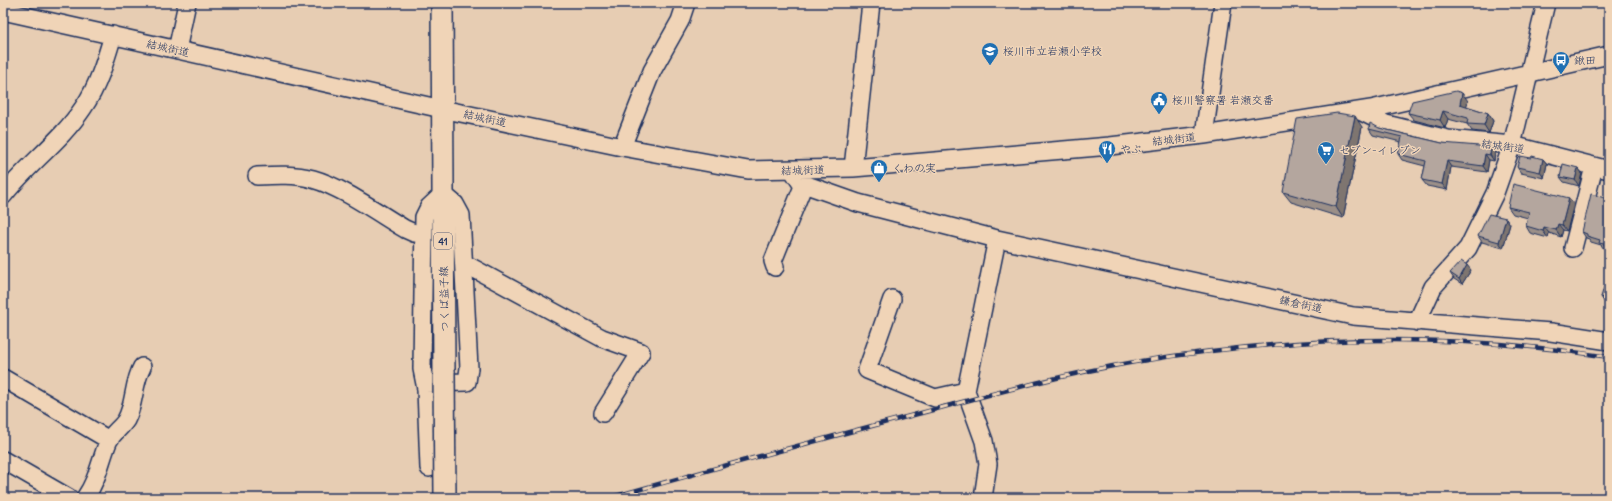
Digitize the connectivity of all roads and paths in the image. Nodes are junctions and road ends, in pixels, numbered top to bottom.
1 (187, 3) edge
2 (442, 3) edge
3 (686, 3) edge
4 (871, 3) edge
5 (1223, 3) edge
6 (1546, 3) edge
7 (3, 11) edge
8 (113, 35) junction
9 (177, 50) junction
10 (1609, 55) edge
11 (1528, 74) junction
12 (442, 109) junction
13 (1360, 111) junction
14 (1204, 135) junction
15 (1512, 145) junction
16 (622, 147) junction
17 (853, 168) junction
18 (1602, 168) edge
19 (793, 171) junction
20 (257, 176) dead end
21 (804, 184) junction
22 (442, 194) junction
23 (3, 196) edge
24 (423, 233) junction
25 (997, 239) junction
26 (1573, 248) dead end
27 (464, 265) junction
28 (775, 267) dead end
29 (892, 299) dead end
30 (1417, 322) junction
31 (1609, 341) edge
32 (142, 367) dead end
33 (3, 378) edge
34 (425, 383) junction
35 (966, 391) junction
36 (603, 414) dead end
37 (109, 440) junction
38 (3, 460) edge
39 (429, 468) dead end
40 (69, 498) edge
41 (85, 498) edge
42 (445, 498) edge
43 (983, 498) edge

1 - 9 street
2 - 12 main road, つくば益子線 / 41
3 - 16 street
4 - 17 street
5 - 14 street
6 - 11 street
7 - 8 street, 結城街道
8 - 9 street, 結城街道
8 - 23 street
9 - 12 street, 結城街道
10 - 11 street
11 - 13 street
11 - 15 street
12 - 16 street, 結城街道
12 - 22 main road, つくば益子線 / 41
13 - 14 street, 結城街道
13 - 15 street, 結城街道
14 - 17 street, 結城街道
15 - 18 street, 結城街道
15 - 30 street
16 - 19 street, 結城街道
17 - 19 street, 結城街道
18 - 26 street
19 - 21 street
20 - 24 street
21 - 25 street, 鎌倉街道
21 - 28 street
22 - 24 street
22 - 27 street
22 - 42 main road, つくば益子線 / 41, bridge
24 - 34 street
25 - 30 street, 鎌倉街道
25 - 35 street
27 - 34 street
27 - 36 street
29 - 35 street
30 - 31 street, 鎌倉街道
32 - 37 street
33 - 37 street
34 - 39 street
35 - 43 street
37 - 41 street
38 - 40 street

